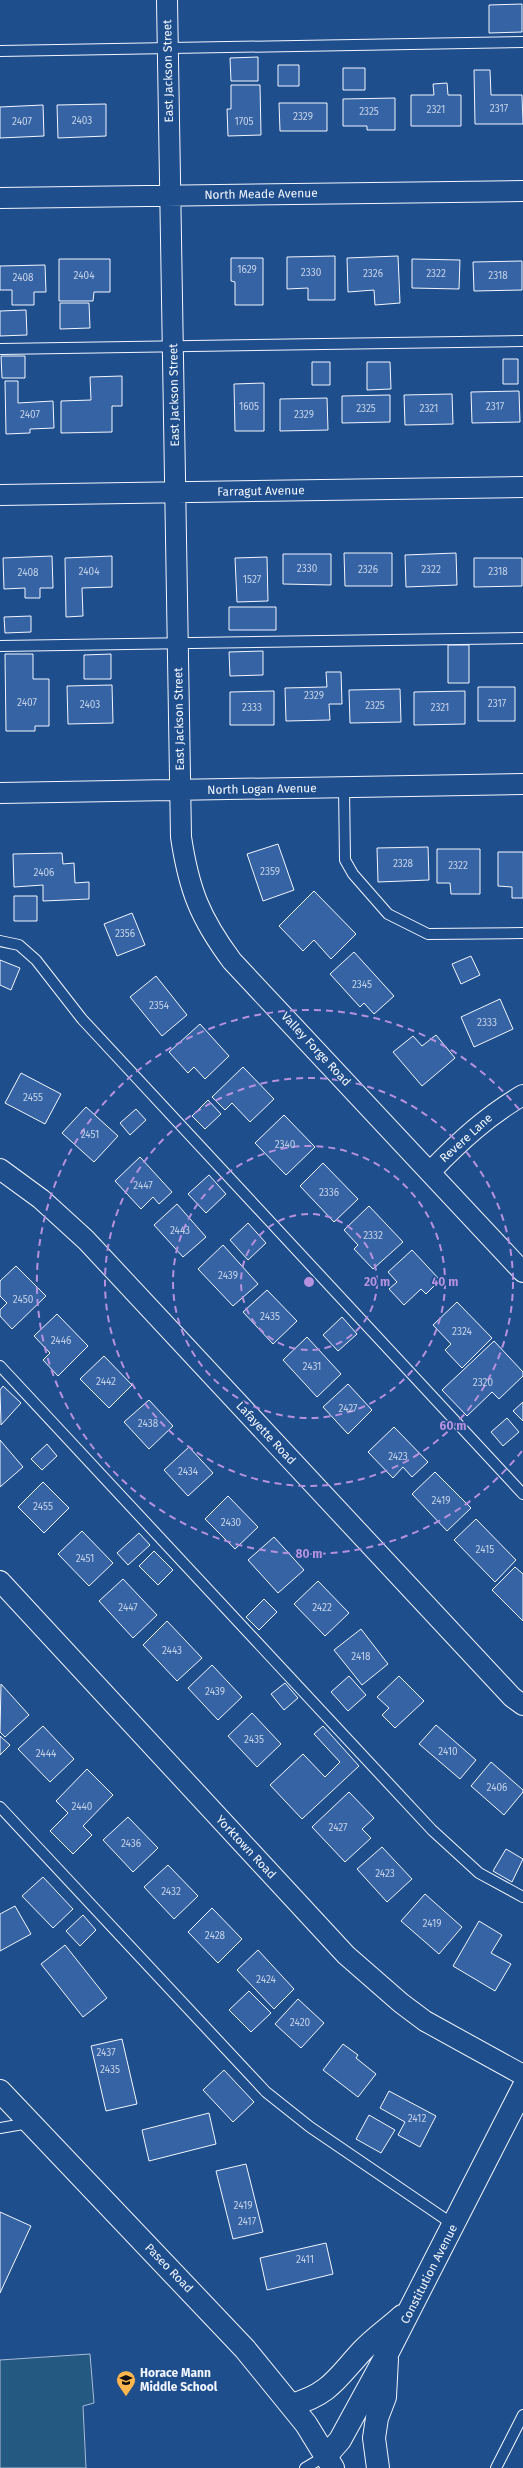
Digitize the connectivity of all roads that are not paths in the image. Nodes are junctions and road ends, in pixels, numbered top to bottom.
1 (167, 0) edge
2 (523, 42) edge
3 (168, 48) junction
4 (0, 51) edge
5 (523, 191) edge
6 (170, 195) junction
7 (0, 198) edge
8 (523, 341) edge
9 (174, 346) junction
10 (0, 349) edge
11 (523, 487) edge
12 (176, 492) junction
13 (0, 496) edge
14 (523, 638) edge
15 (178, 644) junction
16 (0, 646) edge
17 (523, 784) edge
18 (344, 788) junction
19 (180, 790) junction
20 (0, 793) edge
21 (523, 933) edge
22 (0, 941) edge
23 (523, 1095) edge
24 (0, 1169) edge
25 (431, 1171) junction
26 (523, 1272) edge
27 (0, 1366) edge
28 (523, 1494) edge
29 (0, 1581) edge
30 (523, 1706) edge
31 (0, 1807) edge
32 (523, 1897) edge
33 (523, 2075) edge
34 (523, 2088) edge
35 (0, 2091) edge
36 (30, 2122) junction
37 (0, 2128) edge
38 (454, 2225) junction
39 (411, 2308) junction
40 (387, 2354) junction
41 (291, 2405) junction
42 (523, 2415) edge
43 (330, 2461) edge
44 (305, 2468) edge
45 (347, 2468) edge
46 (378, 2468) edge
47 (496, 2468) edge

1 - 3 street, East Jackson Street
2 - 3 lane
3 - 4 lane
3 - 6 street, East Jackson Street
5 - 6 street, North Meade Avenue
6 - 7 street, North Meade Avenue
6 - 9 street, East Jackson Street
8 - 9 lane
9 - 10 lane
9 - 12 street, East Jackson Street
11 - 12 street, Farragut Avenue
12 - 13 street, Farragut Avenue
12 - 15 street, East Jackson Street
14 - 15 lane
15 - 16 lane
15 - 19 street, East Jackson Street
17 - 18 street, North Logan Avenue
18 - 19 street, North Logan Avenue
18 - 21 lane
19 - 20 street, North Logan Avenue
19 - 25 street, Valley Forge Road
22 - 28 lane
23 - 25 street, Revere Lane
24 - 30 street, Lafayette Road
25 - 26 street, Valley Forge Road
27 - 32 lane
29 - 33 street, Yorktown Road
31 - 38 lane
34 - 38 main road, Constitution Avenue
35 - 36 main road, Paseo Road
36 - 37 lane
36 - 41 main road, Paseo Road
38 - 39 main road, Constitution Avenue
39 - 40 main road, Constitution Avenue
39 - 41 main road
40 - 43 main road, Constitution Avenue
40 - 46 main road
41 - 43 main road, Paseo Road
42 - 47 lane
43 - 44 lane
43 - 45 main road, Paseo Road

